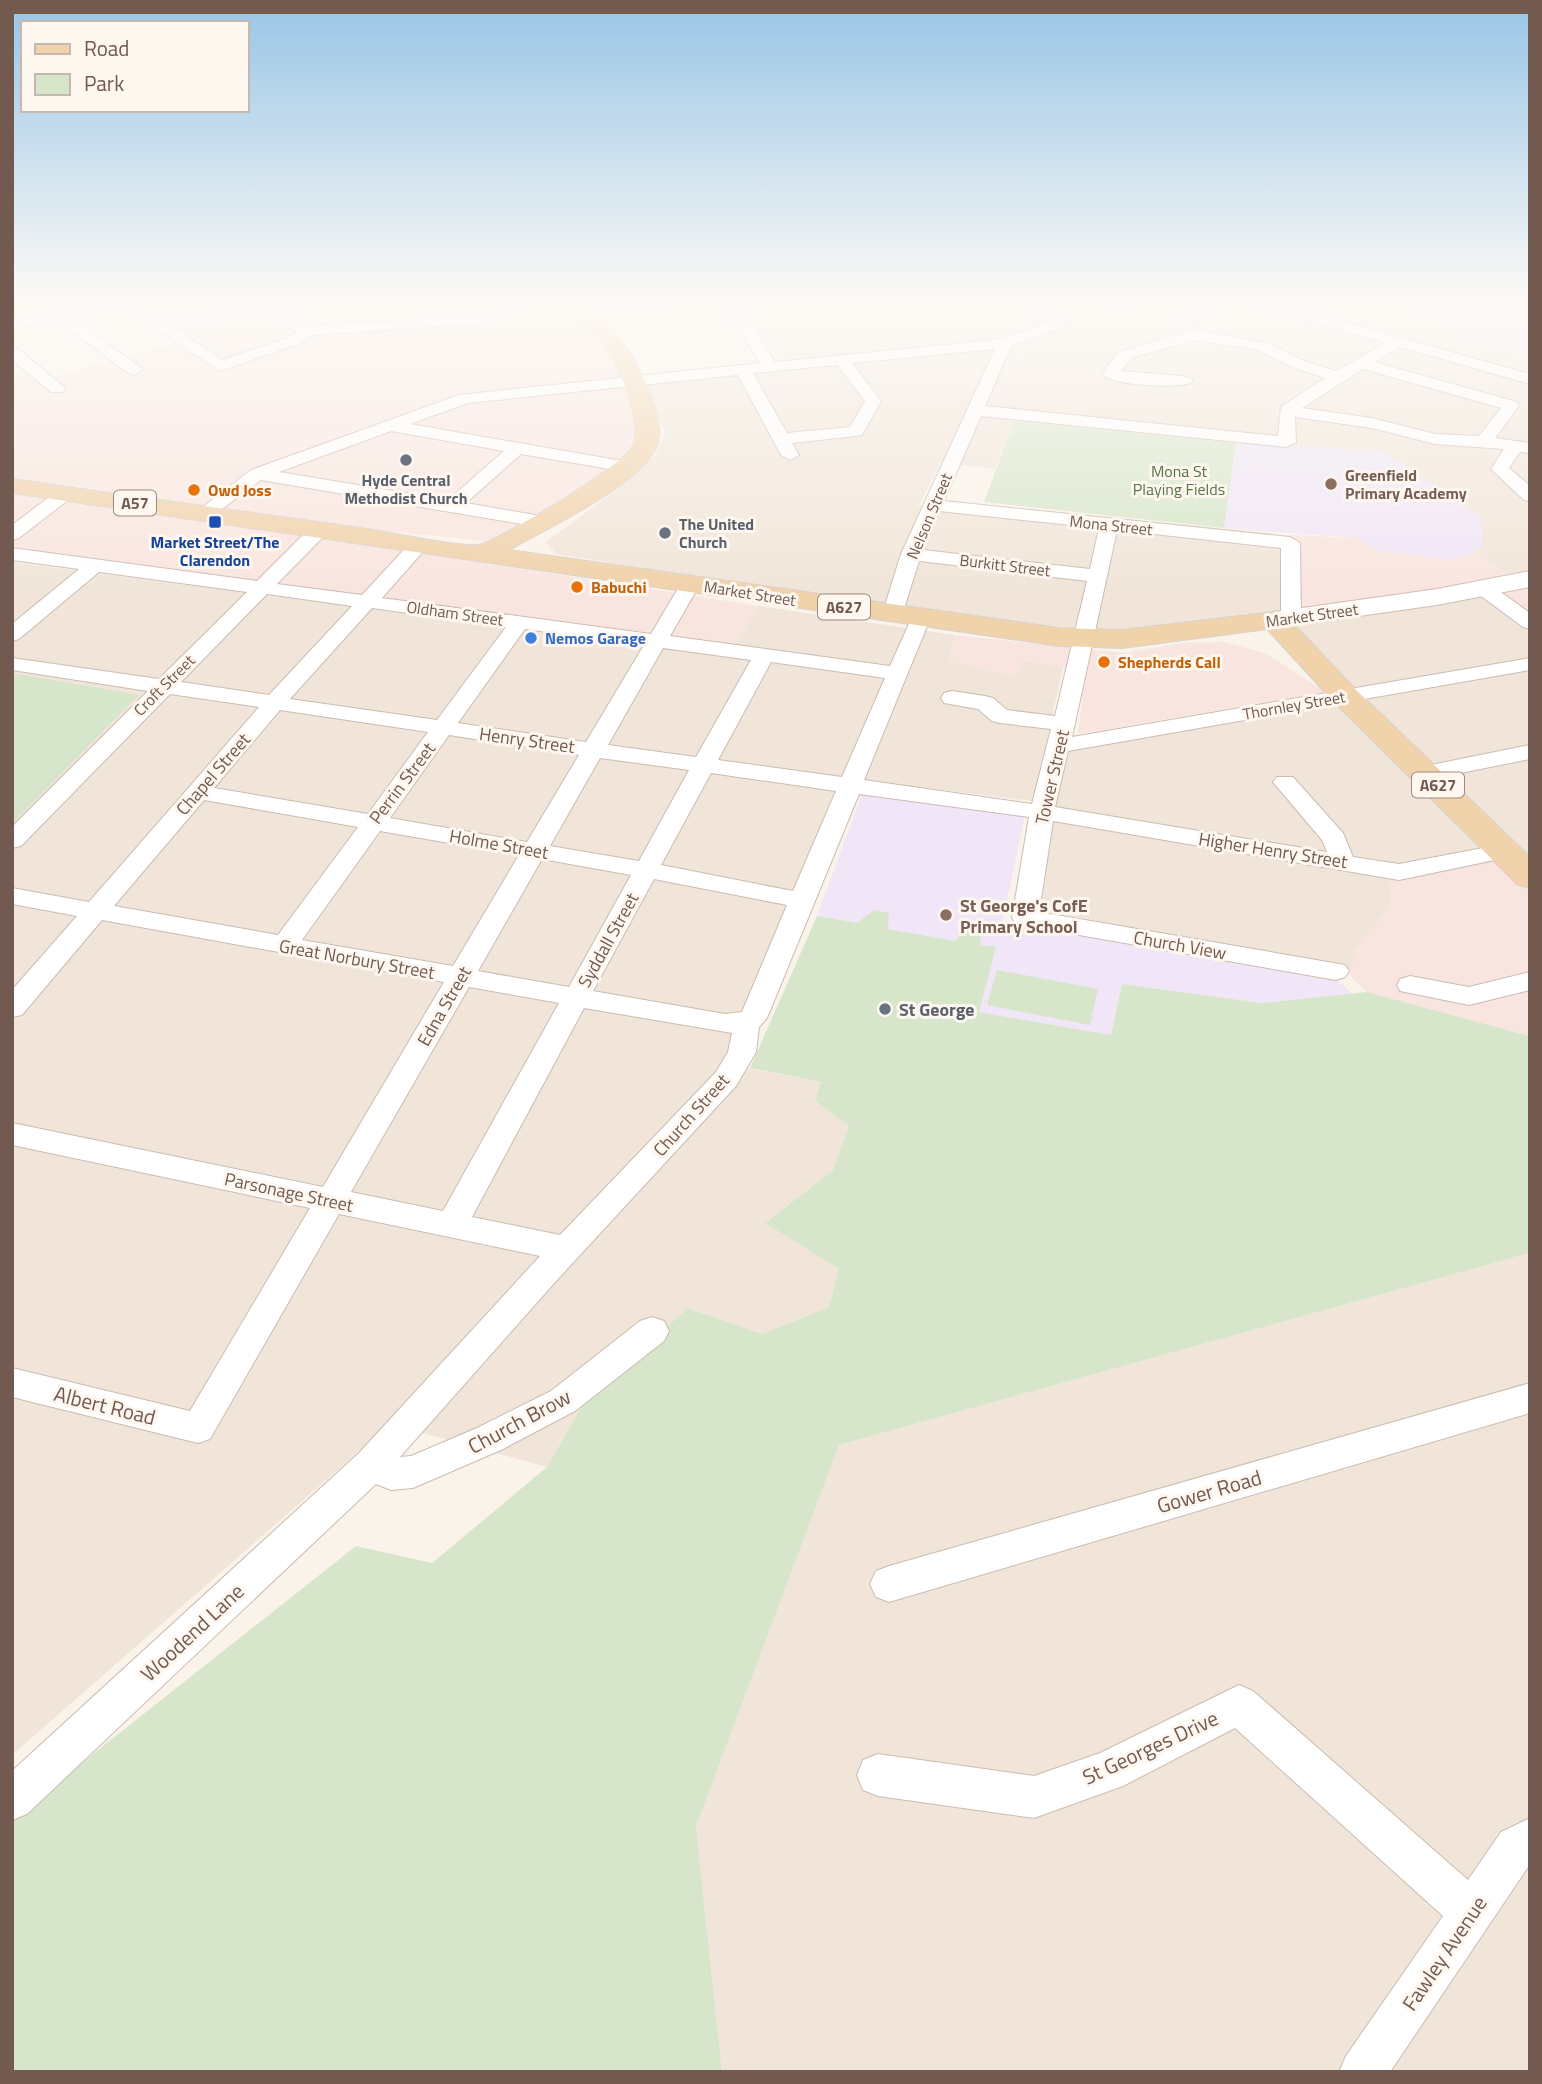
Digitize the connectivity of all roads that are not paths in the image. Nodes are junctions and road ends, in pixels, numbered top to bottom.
1 (474, 397) edge
2 (640, 397) edge
3 (759, 397) edge
4 (870, 397) edge
5 (981, 397) edge
6 (1308, 397) edge
7 (1480, 397) edge
8 (975, 410) junction
9 (1287, 411) junction
10 (387, 425) junction
11 (781, 439) junction
12 (1484, 441) junction
13 (1522, 447) edge
14 (517, 448) junction
15 (790, 455) dead end
16 (628, 467) junction
17 (257, 474) junction
18 (12, 486) edge
19 (66, 493) junction
20 (1530, 496) edge
21 (933, 505) junction
22 (450, 508) junction
23 (204, 513) junction
24 (546, 517) junction
25 (1109, 525) junction
26 (318, 531) junction
27 (12, 534) edge
28 (419, 545) junction
29 (483, 553) junction
30 (12, 554) edge
31 (911, 554) junction
32 (548, 563) junction
33 (94, 566) junction
34 (1098, 576) junction
35 (1530, 579) edge
36 (690, 584) junction
37 (264, 587) junction
38 (1484, 589) junction
39 (368, 602) junction
40 (892, 615) junction
41 (920, 618) junction
42 (1276, 620) junction
43 (520, 622) junction
44 (1530, 623) edge
45 (1206, 630) junction
46 (12, 635) edge
47 (1085, 638) junction
48 (657, 640) junction
49 (764, 655) junction
50 (1292, 658) junction
51 (12, 664) edge
52 (1530, 664) edge
53 (898, 673) junction
54 (164, 685) junction
55 (1345, 696) junction
56 (953, 698) dead end
57 (275, 702) junction
58 (443, 728) junction
59 (1061, 735) junction
60 (593, 750) junction
61 (1530, 752) edge
62 (704, 766) junction
63 (1426, 773) junction
64 (1285, 782) dead end
65 (852, 787) junction
66 (198, 792) junction
67 (1042, 812) junction
68 (373, 822) junction
69 (12, 841) edge
70 (535, 850) junction
71 (1342, 861) junction
72 (1520, 863) edge
73 (647, 870) junction
74 (12, 896) edge
75 (800, 900) junction
76 (95, 911) junction
77 (1025, 919) joint
78 (284, 946) junction
79 (1336, 971) dead end
80 (461, 977) junction
81 (1530, 981) edge
82 (1410, 985) dead end
83 (577, 998) junction
84 (12, 1008) edge
85 (744, 1023) junction
86 (12, 1134) edge
87 (330, 1200) junction
88 (452, 1226) junction
89 (567, 1249) junction
90 (652, 1331) dead end
91 (12, 1382) edge
92 (1530, 1398) edge
93 (198, 1428) joint
94 (372, 1464) junction
95 (889, 1584) dead end
96 (878, 1774) dead end
97 (12, 1800) edge
98 (1530, 1839) edge
99 (1471, 1912) junction
100 (1362, 2072) edge

1 - 10 street
2 - 16 main road
3 - 11 street
4 - 11 street
5 - 8 street, Nelson Street
6 - 9 street
7 - 12 street
8 - 9 street
8 - 21 street, Nelson Street
9 - 12 street
10 - 14 street
10 - 17 street
11 - 15 street
12 - 13 street
13 - 20 street
14 - 16 street
14 - 22 street
16 - 24 main road
17 - 22 street
17 - 23 street
18 - 19 main road, Market Street / A57
19 - 23 main road, Market Street / A57
19 - 27 street
21 - 25 street, Mona Street
21 - 31 street, Nelson Street
22 - 24 street
23 - 26 main road, Market Street / A57
24 - 29 main road
24 - 32 main road
25 - 34 street, Tower Street
25 - 42 street, Mona Street
26 - 28 main road, Market Street / A57
26 - 37 street, Croft Street
28 - 29 main road, Market Street / A57
28 - 39 street, Chapel Street
29 - 32 main road, Market Street / A627
30 - 33 street, Oldham Street
31 - 34 street, Burkitt Street
31 - 40 street, Nelson Street
32 - 36 main road, Market Street / A627
33 - 37 street, Oldham Street
33 - 46 street
34 - 47 street, Tower Street
35 - 38 main road, Market Street
36 - 40 main road, Market Street / A627
36 - 48 street, Edna Street
37 - 39 street, Oldham Street
37 - 54 street, Croft Street
38 - 42 main road, Market Street
38 - 44 street
39 - 43 street, Oldham Street
39 - 57 street, Chapel Street
40 - 41 main road, Market Street / A627
41 - 47 main road, Market Street / A627
41 - 53 street, Church Street
42 - 45 main road, Market Street / A627
42 - 50 main road, A627
42 - 55 main road, A627
43 - 48 street, Oldham Street
43 - 58 street, Perrin Street
45 - 47 main road, Market Street / A627
45 - 50 main road, A627
47 - 59 street, Tower Street
48 - 49 street, Oldham Street
48 - 60 street, Edna Street
49 - 53 street, Oldham Street
49 - 62 street, Syddall Street
50 - 55 main road, A627
51 - 54 street, Henry Street
52 - 55 street, Thornley Street
53 - 65 street, Church Street
54 - 57 street, Henry Street
54 - 69 street, Croft Street
55 - 59 street, Thornley Street
55 - 63 main road, A627
56 - 59 street, Thornley Street
57 - 58 street, Henry Street
57 - 66 street, Chapel Street
58 - 60 street, Henry Street
58 - 68 street, Perrin Street
59 - 67 street, Tower Street
60 - 62 street, Henry Street
60 - 70 street, Edna Street
61 - 63 street
62 - 65 street, Henry Street
62 - 73 street, Syddall Street
63 - 72 main road, A627
64 - 71 street
65 - 67 street, Henry Street
65 - 75 street, Church Street
66 - 68 street, Holme Street
66 - 76 street, Chapel Street
67 - 71 street, Higher Henry Street
67 - 77 street, Tower Street
68 - 70 street, Holme Street
68 - 78 street, Perrin Street
70 - 73 street, Holme Street
70 - 80 street, Edna Street
71 - 72 street, Higher Henry Street
73 - 75 street, Holme Street
73 - 83 street, Syddall Street
74 - 76 street, Great Norbury Street
75 - 85 street, Church Street
76 - 78 street, Great Norbury Street
76 - 84 street, Chapel Street
77 - 79 street, Church View
78 - 80 street, Great Norbury Street
80 - 83 street, Great Norbury Street
80 - 87 street, Edna Street
81 - 82 street
83 - 85 street, Great Norbury Street
83 - 88 street, Syddall Street
85 - 89 street, Church Street
86 - 87 street, Parsonage Street
87 - 88 street, Parsonage Street
87 - 93 street, Edna Street
88 - 89 street, Parsonage Street
89 - 94 street, Church Street
90 - 94 street, Church Brow
91 - 93 street, Albert Road
92 - 95 street, Gower Road
94 - 97 street, Woodend Lane
96 - 99 street, St Georges Drive
98 - 99 street, Fawley Avenue
99 - 100 street, Fawley Avenue

